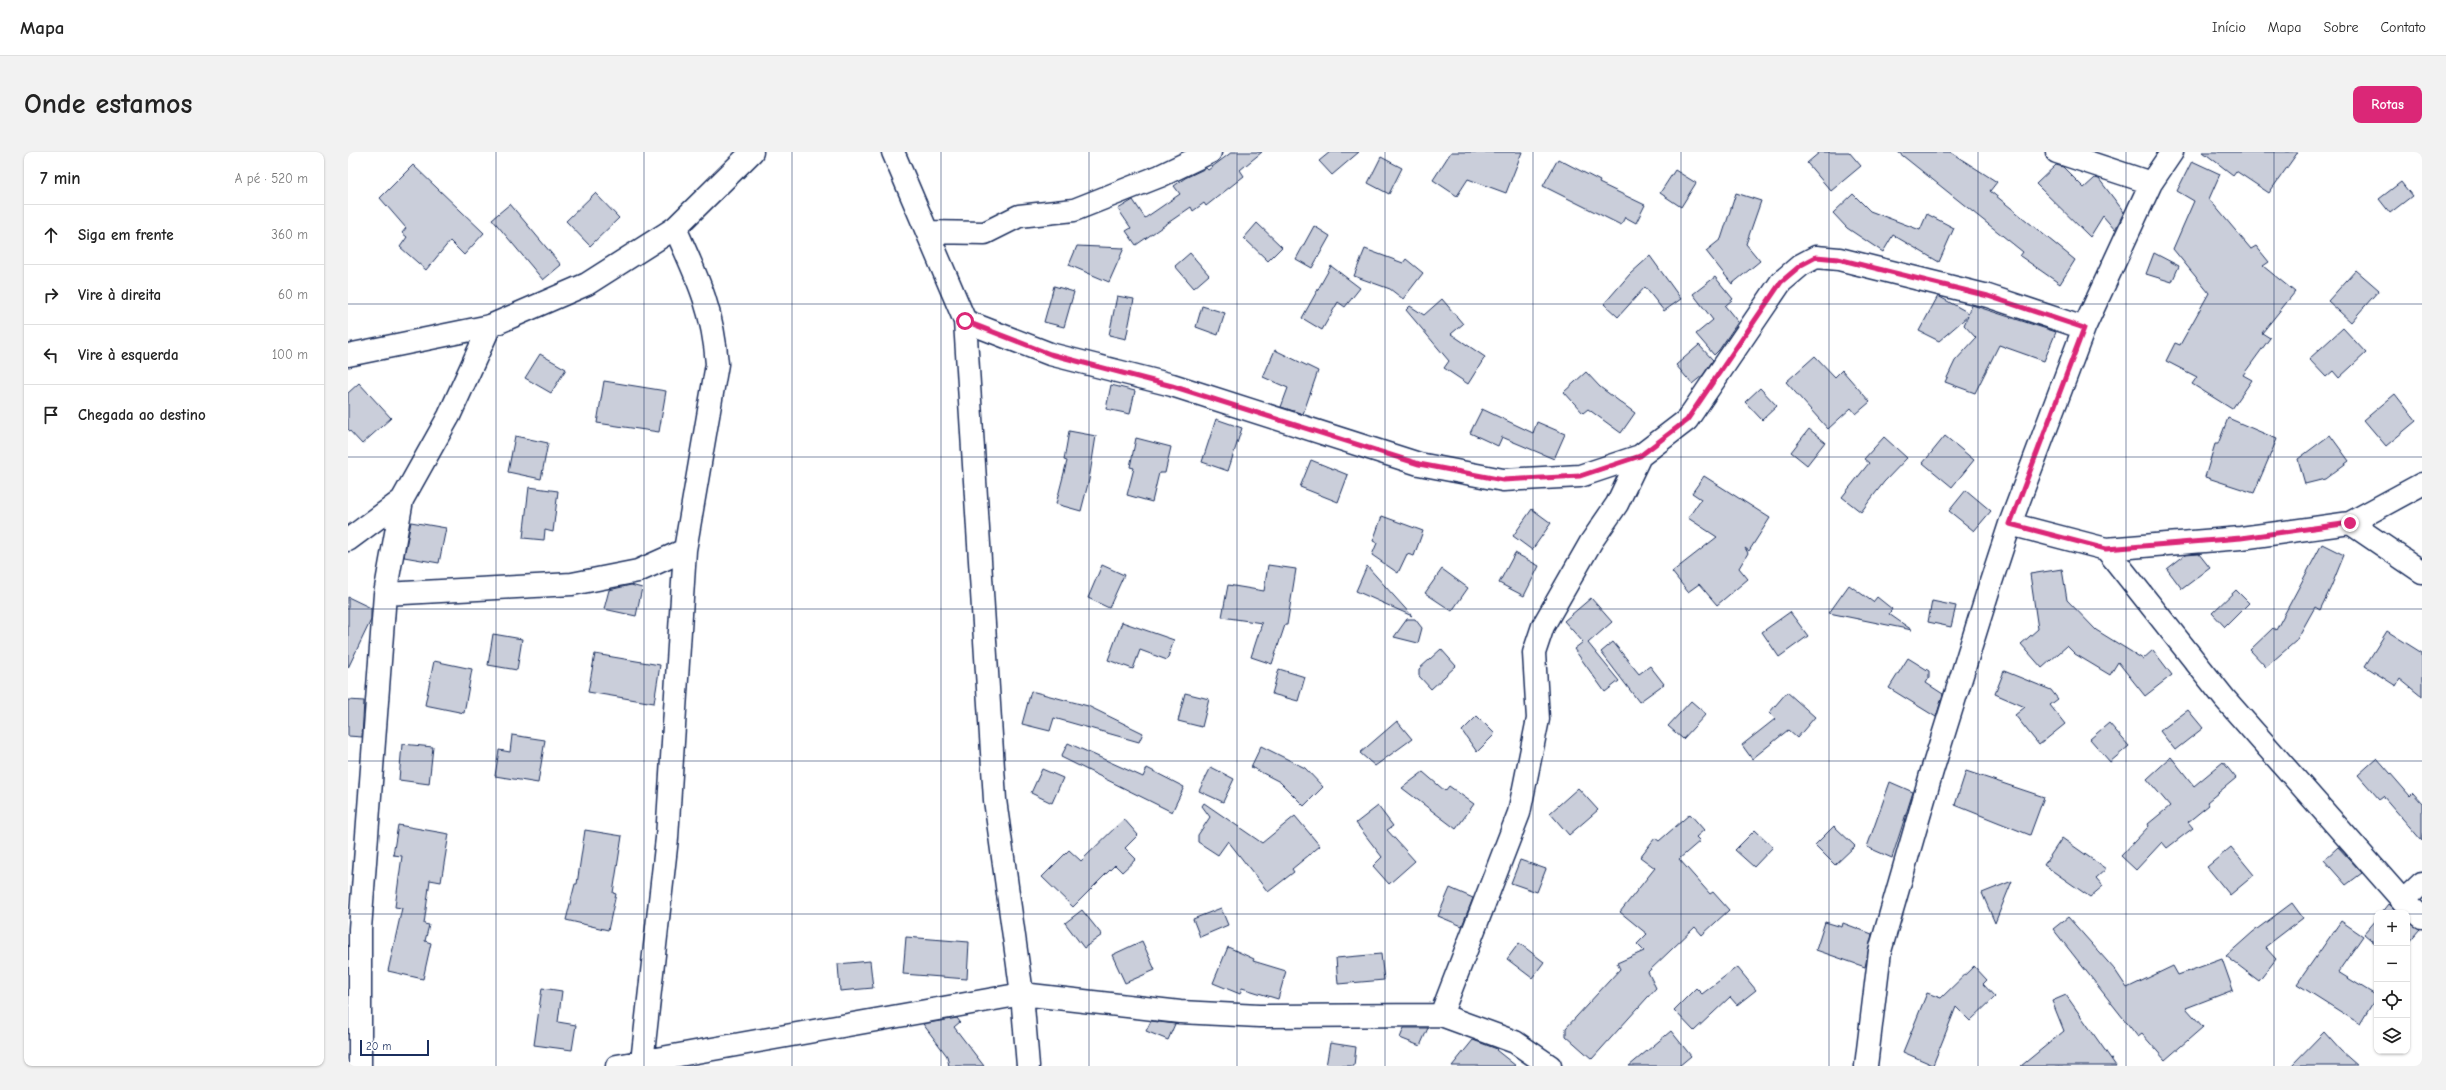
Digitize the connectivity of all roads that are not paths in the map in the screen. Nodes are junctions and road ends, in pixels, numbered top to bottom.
1 (752, 152) edge
2 (893, 152) edge
3 (1210, 152) edge
4 (2057, 152) edge
5 (2172, 152) edge
6 (2151, 183) junction
7 (675, 228) junction
8 (927, 232) junction
9 (965, 321) junction
10 (490, 326) junction
11 (2084, 328) junction
12 (348, 355) edge
13 (1640, 456) junction
14 (2422, 484) edge
15 (402, 500) junction
16 (2350, 523) junction
17 (2010, 524) junction
18 (348, 540) edge
19 (2106, 549) junction
20 (685, 550) junction
21 (2422, 572) edge
22 (385, 594) junction
23 (2422, 883) edge
24 (2403, 901) junction
25 (2422, 917) edge
26 (1022, 994) junction
27 (1441, 1015) junction
28 (642, 1062) junction
29 (360, 1066) edge
30 (617, 1066) edge
31 (1028, 1066) edge
32 (1550, 1066) edge
33 (1866, 1066) edge

1 - 7 street
2 - 8 street
3 - 8 street
4 - 6 street
5 - 6 street
6 - 11 street
7 - 10 street
7 - 20 street
8 - 9 street
9 - 13 street
9 - 26 street
10 - 12 street
10 - 15 street
11 - 13 street
11 - 17 street
13 - 27 street
14 - 16 street
15 - 18 street
15 - 22 street
16 - 19 street
16 - 21 street
17 - 19 street
17 - 33 street
19 - 24 street
20 - 22 street
20 - 28 street
22 - 29 street
23 - 24 street
24 - 25 street
26 - 27 street
26 - 28 street
26 - 31 street
27 - 32 street
28 - 30 street

